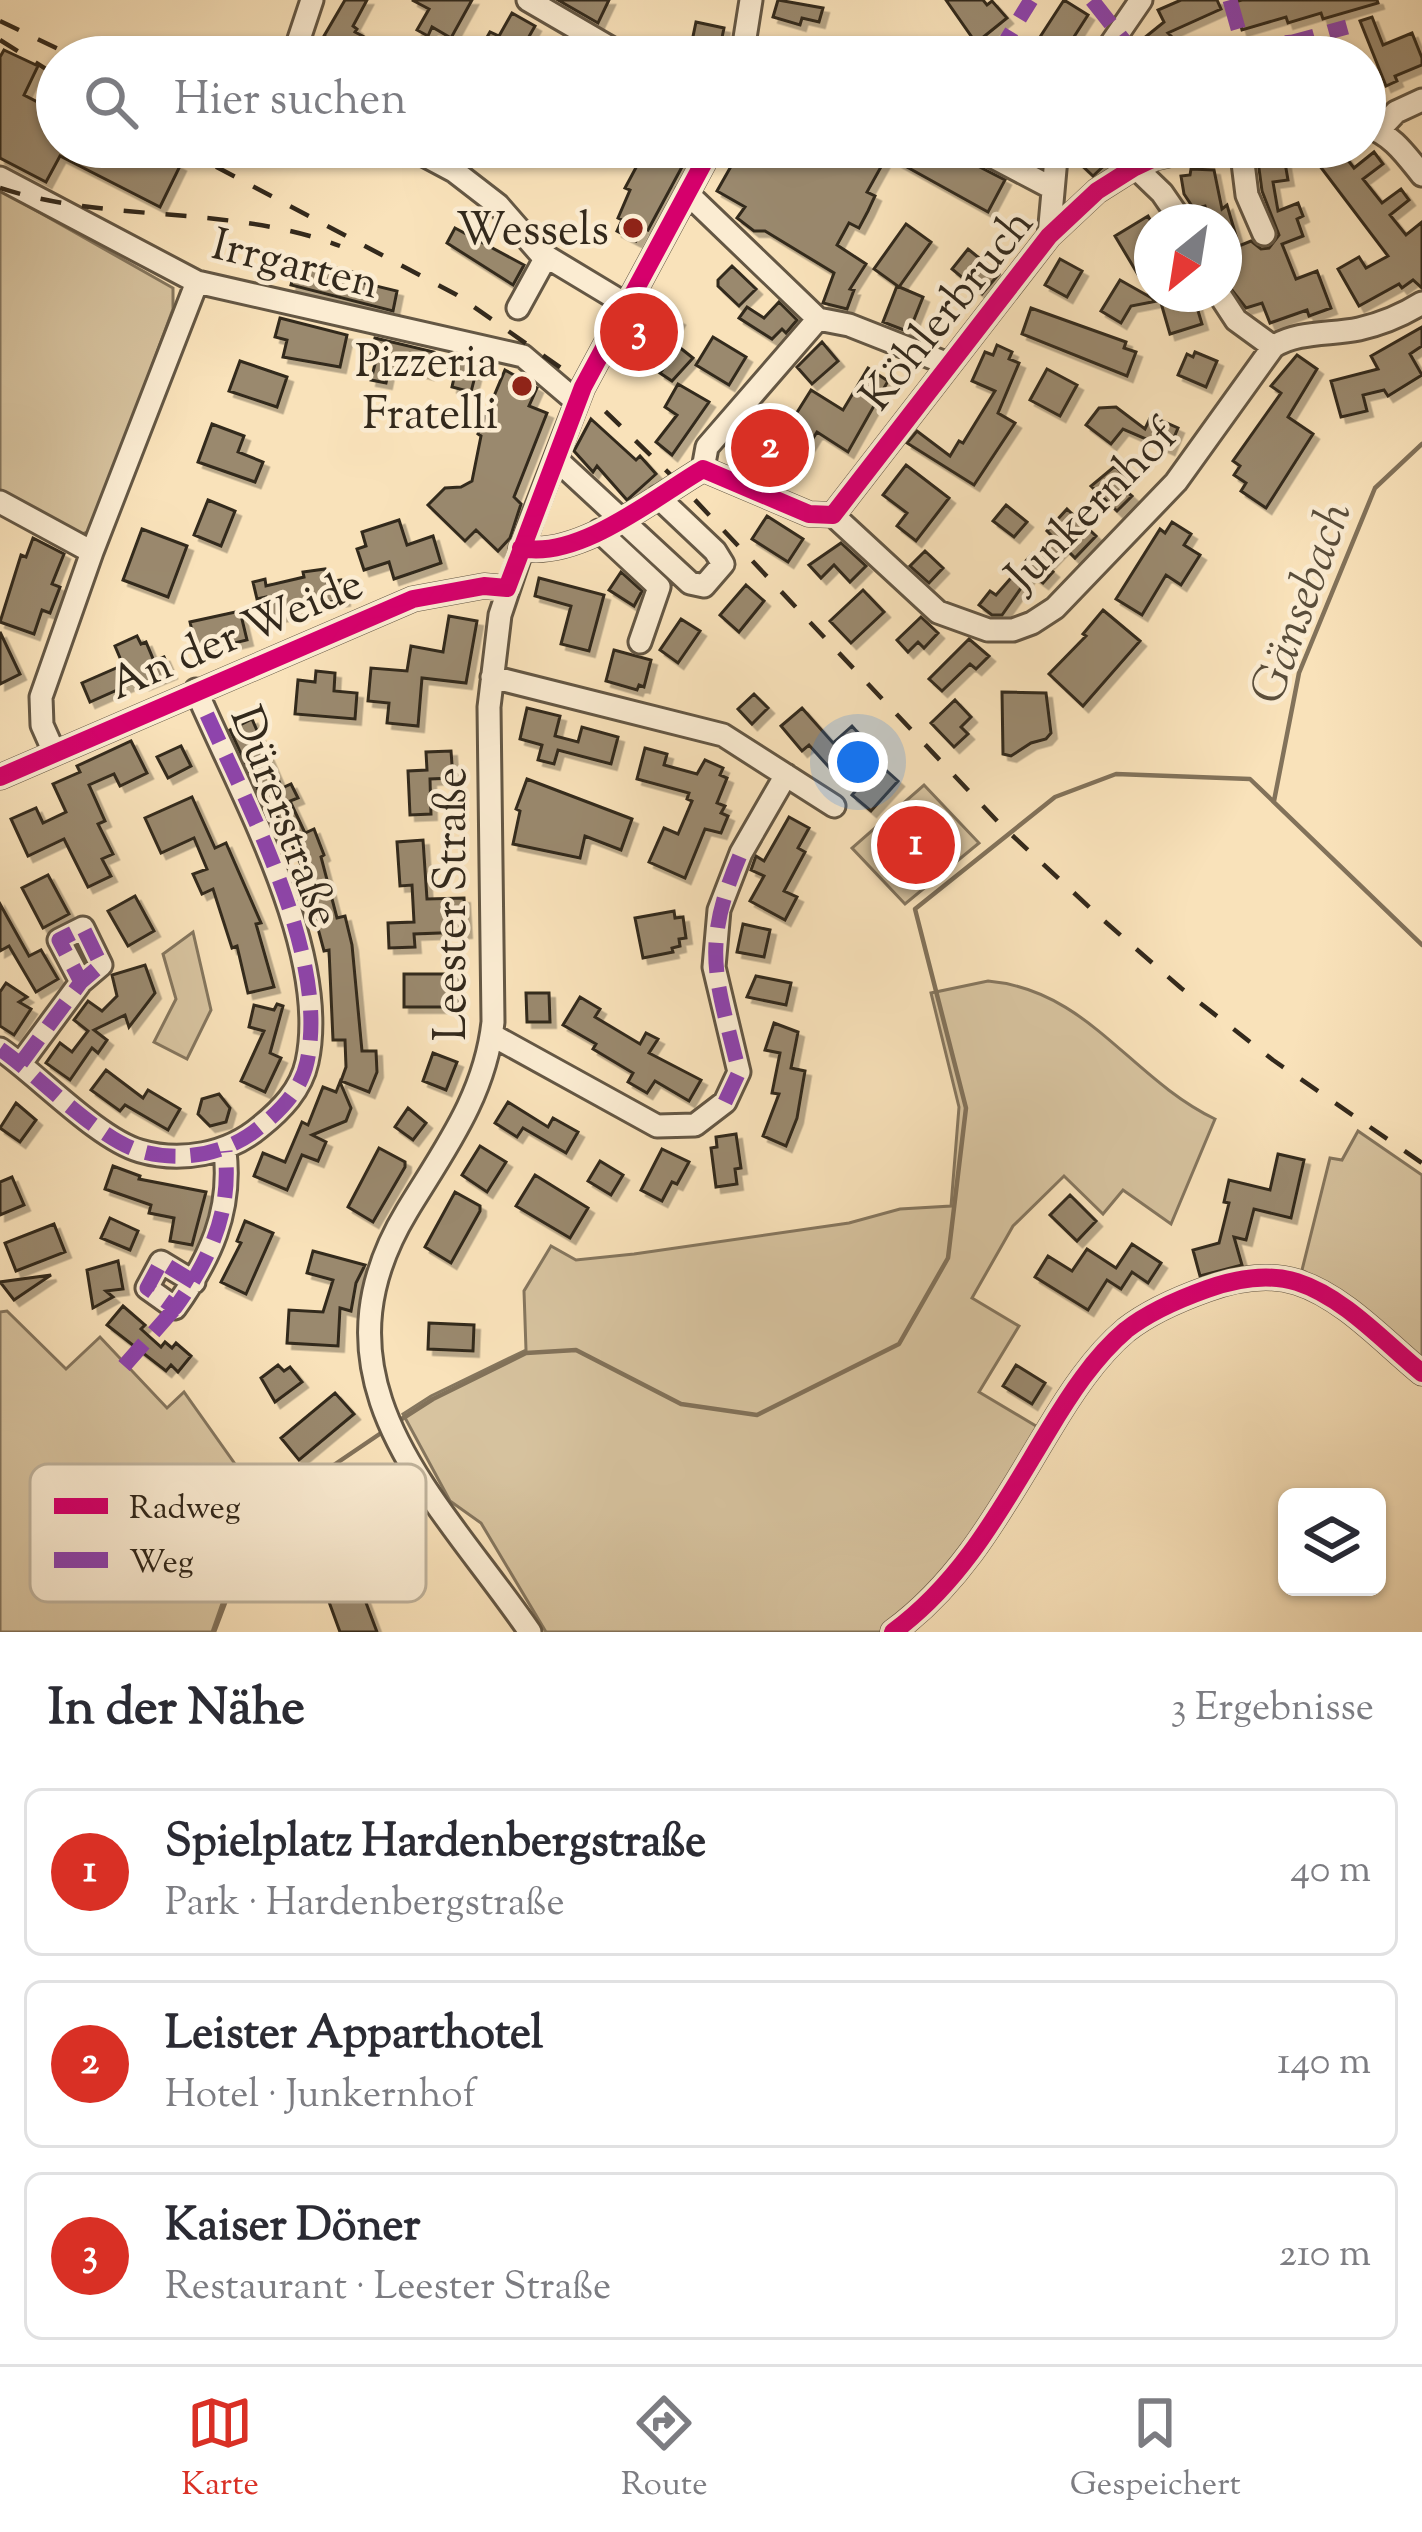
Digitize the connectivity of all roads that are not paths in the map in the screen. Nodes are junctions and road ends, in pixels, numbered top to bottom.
1 (312, 0) edge
2 (528, 0) edge
3 (751, 0) edge
4 (1141, 0) edge
5 (300, 36) edge
6 (590, 36) edge
7 (745, 36) edge
8 (1116, 36) edge
9 (1422, 100) edge
10 (1386, 119) edge
11 (1386, 141) edge
12 (448, 168) edge
13 (701, 168) edge
14 (1014, 168) edge
15 (1054, 168) edge
16 (1134, 168) edge
17 (1147, 168) edge
18 (1243, 168) edge
19 (1422, 175) edge
20 (0, 178) edge
21 (1052, 188) junction
22 (687, 193) junction
23 (1170, 204) edge
24 (1264, 233) dead end
25 (1049, 236) junction
26 (546, 257) junction
27 (197, 282) junction
28 (1422, 303) edge
29 (627, 305) junction
30 (518, 308) dead end
31 (1231, 312) edge
32 (818, 319) junction
33 (1273, 347) junction
34 (948, 364) junction
35 (577, 402) junction
36 (556, 459) junction
37 (703, 469) junction
38 (658, 497) junction
39 (0, 502) edge
40 (833, 514) junction
41 (622, 520) junction
42 (599, 531) junction
43 (521, 548) junction
44 (92, 552) junction
45 (507, 588) junction
46 (640, 642) dead end
47 (492, 677) junction
48 (196, 690) junction
49 (54, 752) junction
50 (786, 776) junction
51 (0, 777) edge
52 (834, 806) dead end
53 (81, 982) dead end
54 (492, 1035) junction
55 (0, 1049) edge
56 (21, 1064) junction
57 (225, 1151) junction
58 (194, 1282) dead end
59 (1422, 1373) edge
60 (410, 1464) edge
61 (426, 1486) edge
62 (530, 1632) edge
63 (893, 1632) edge

1 - 5 street
2 - 6 street
3 - 7 street
4 - 8 street
9 - 10 street
11 - 19 street
12 - 26 street
13 - 22 street, Leester Straße
14 - 21 street
15 - 21 street
16 - 25 street, Köhlerbruch
17 - 23 street
18 - 24 street
20 - 27 street, Irrgarten
21 - 25 street
22 - 29 street, Leester Straße
22 - 32 street
25 - 34 street, Köhlerbruch
26 - 29 street
26 - 30 street
27 - 35 street, Irrgarten
27 - 44 street
28 - 33 street
29 - 35 street, Leester Straße
31 - 33 street
32 - 34 street
32 - 37 street
33 - 40 street, Junkernhof
34 - 40 street, Köhlerbruch
35 - 36 street, Leester Straße
36 - 41 street
36 - 43 street, Leester Straße
37 - 38 street
37 - 40 street, Junkernhof
38 - 41 street
38 - 41 street
39 - 44 street
41 - 42 street
42 - 43 street
42 - 46 street
43 - 45 street, Leester Straße
44 - 49 street
45 - 47 street, Leester Straße
45 - 48 street, An der Weide
47 - 50 street
47 - 54 street, Leester Straße
48 - 49 street, An der Weide
48 - 57 street, Dürerstraße
49 - 51 street, An der Weide
50 - 52 street
50 - 54 street
53 - 56 street
54 - 60 street, Leester Straße
55 - 56 street
56 - 57 street
57 - 58 street
59 - 63 street
61 - 62 street, Leester Straße

